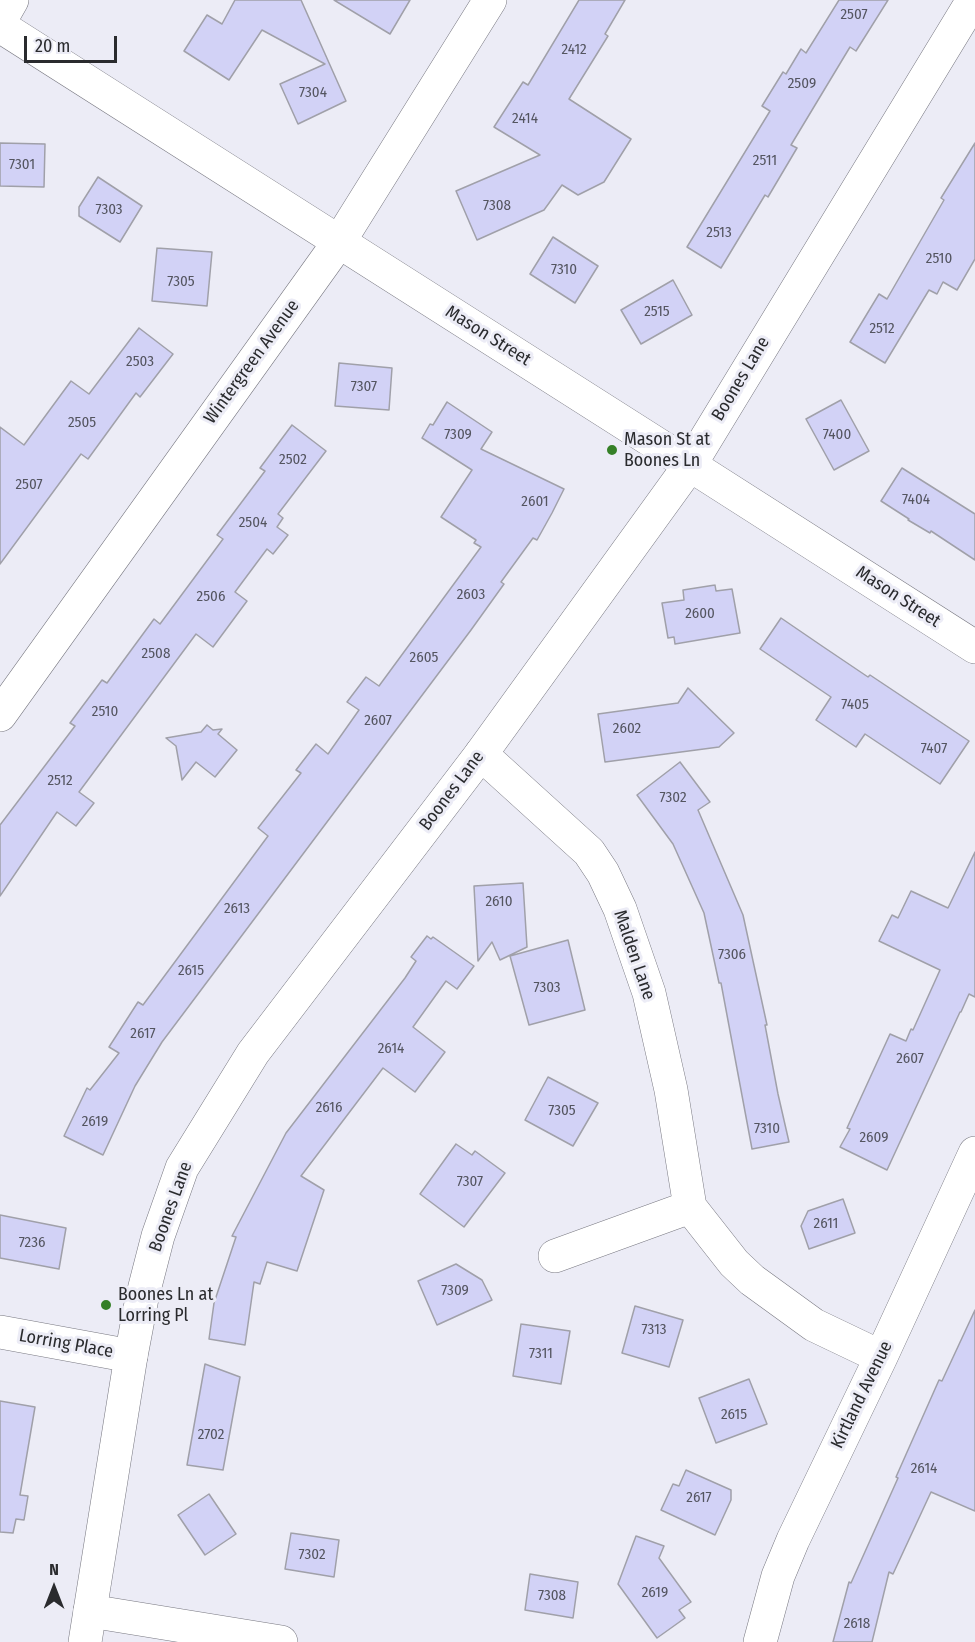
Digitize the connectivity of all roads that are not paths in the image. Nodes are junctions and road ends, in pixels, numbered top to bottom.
1 (12, 0) edge
2 (489, 0) edge
3 (973, 0) edge
4 (0, 21) edge
5 (0, 26) edge
6 (339, 242) junction
7 (690, 465) junction
8 (975, 647) edge
9 (0, 715) edge
10 (481, 754) junction
11 (975, 1153) edge
12 (690, 1207) junction
13 (555, 1256) dead end
14 (0, 1332) edge
15 (131, 1356) junction
16 (881, 1357) junction
17 (87, 1626) edge
18 (281, 1642) edge
19 (760, 1642) edge

1 - 4 street
2 - 6 street, Wintergreen Avenue
3 - 7 street, Boones Lane
5 - 6 street, Mason Street
6 - 7 street, Mason Street
6 - 9 street, Wintergreen Avenue
7 - 8 street, Mason Street
7 - 10 street, Boones Lane
10 - 12 street, Malden Lane
10 - 15 street, Boones Lane
11 - 16 street, Kirtland Avenue
12 - 13 street
12 - 16 street, Malden Lane
14 - 15 street, Lorring Place
15 - 17 street, Boones Lane
16 - 19 street, Kirtland Avenue
17 - 18 street

